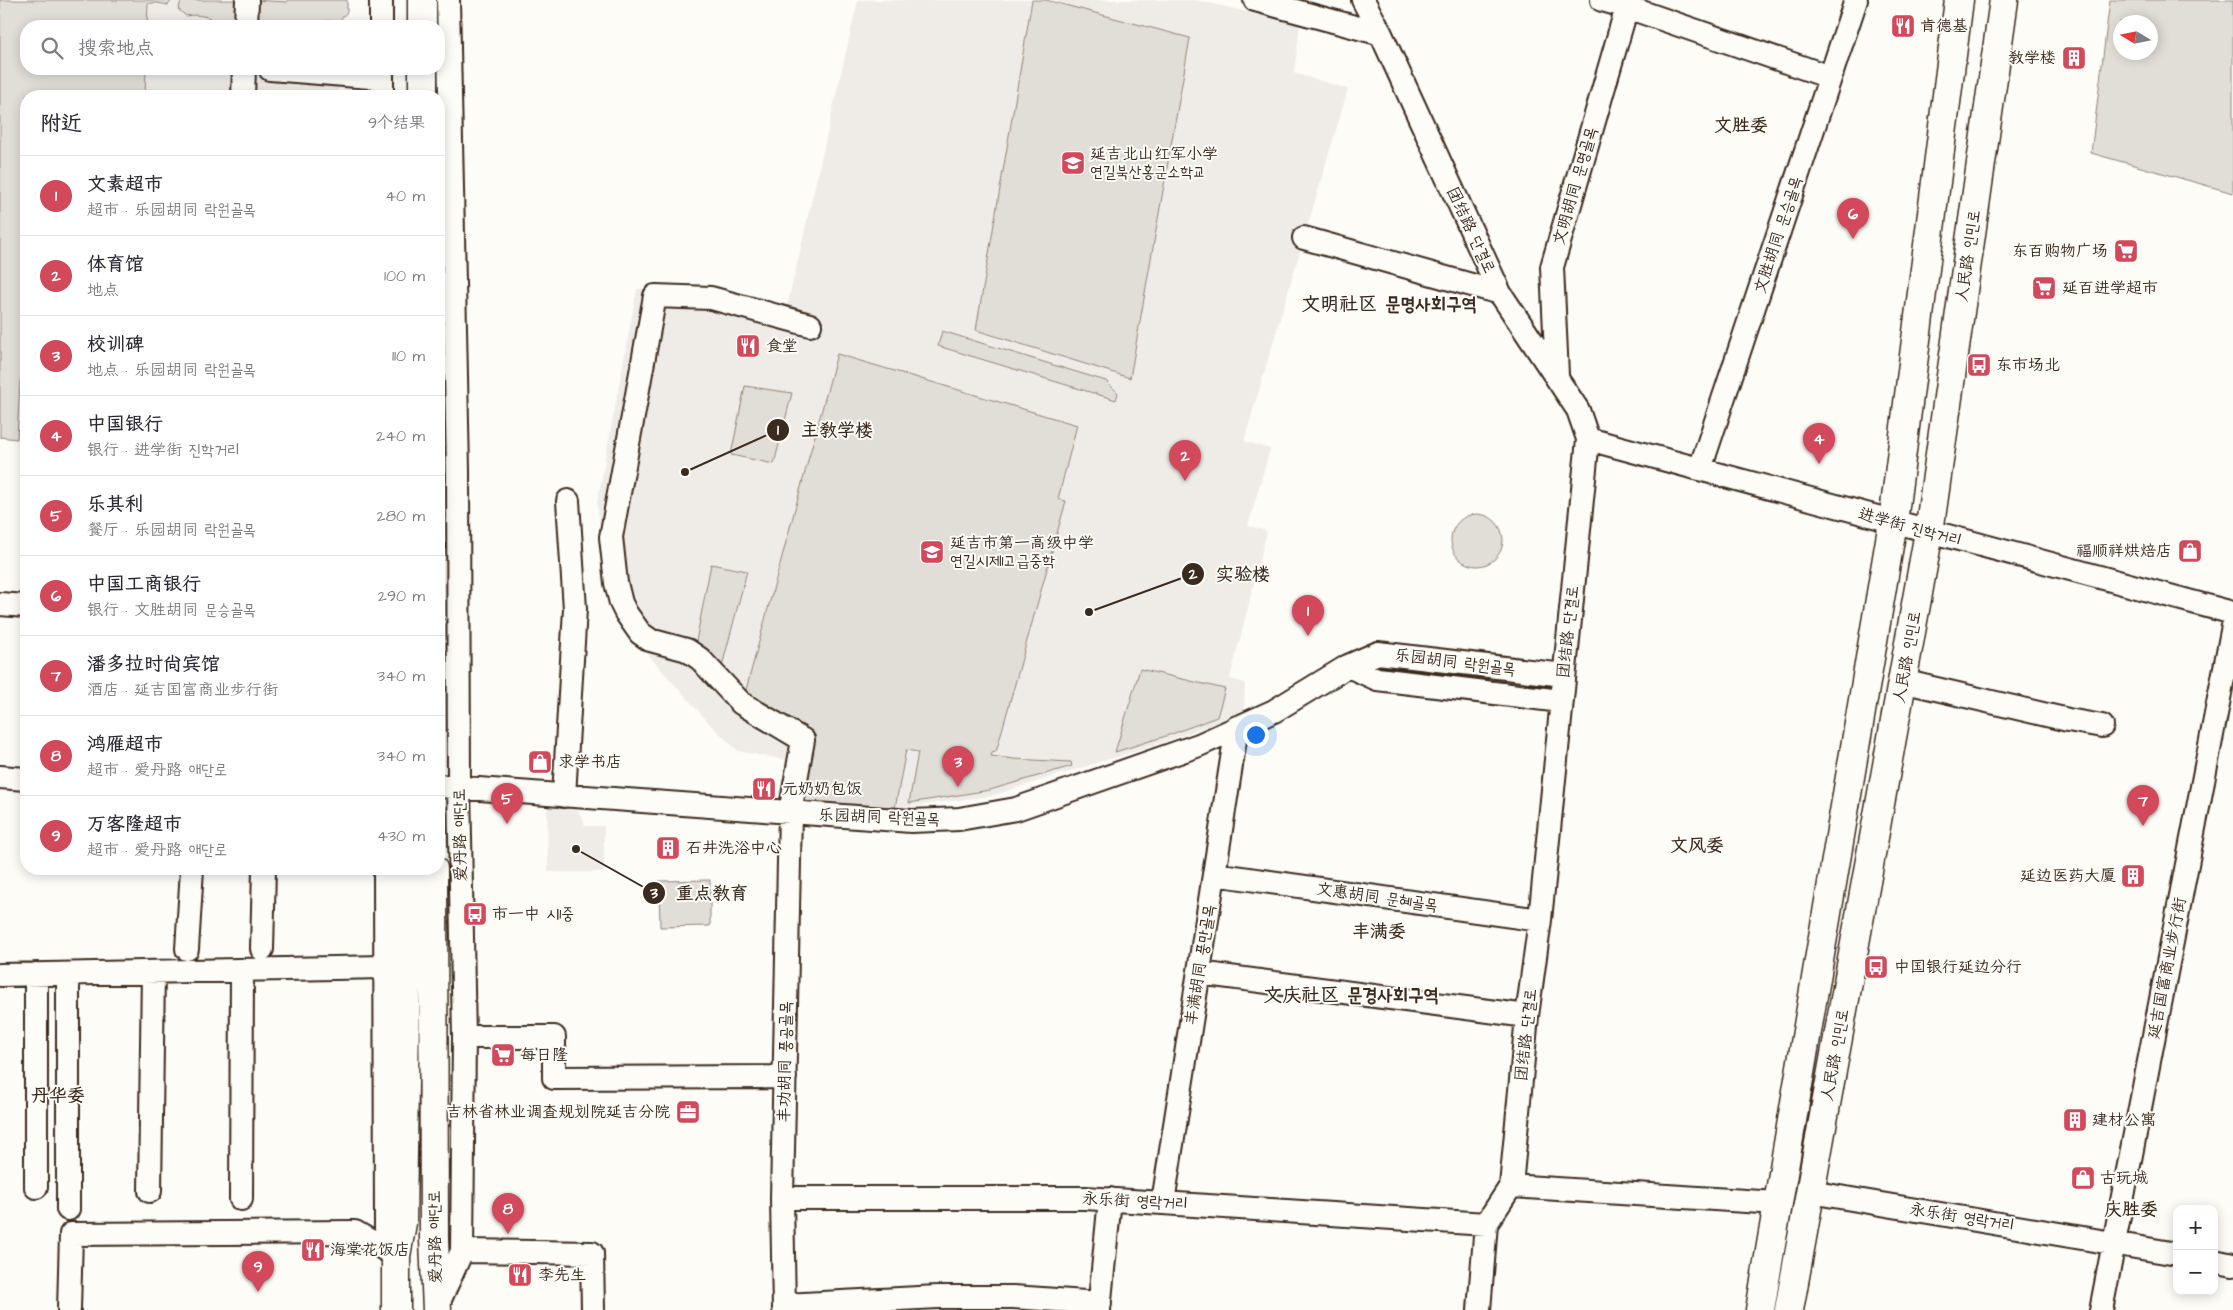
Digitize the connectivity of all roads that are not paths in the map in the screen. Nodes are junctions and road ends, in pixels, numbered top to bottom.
1 (247, 0) edge
2 (381, 0) edge
3 (406, 0) edge
4 (422, 0) edge
5 (448, 0) edge
6 (1255, 0) edge
7 (1363, 0) edge
8 (1602, 0) edge
9 (1856, 0) edge
10 (1959, 0) edge
11 (2004, 0) edge
12 (1628, 3) edge
13 (246, 20) edge
14 (381, 20) edge
15 (406, 20) edge
16 (422, 20) edge
17 (1381, 34) junction
18 (244, 75) edge
19 (349, 75) edge
20 (423, 75) edge
21 (1830, 77) junction
22 (388, 78) edge
23 (242, 90) edge
24 (401, 90) edge
25 (424, 90) edge
26 (1304, 238) dead end
27 (1500, 293) junction
28 (810, 325) dead end
29 (1557, 376) junction
30 (1588, 439) junction
31 (1700, 469) junction
32 (568, 501) dead end
33 (1893, 522) junction
34 (1929, 532) junction
35 (0, 604) edge
36 (20, 606) edge
37 (2233, 613) edge
38 (2233, 626) edge
39 (1348, 666) junction
40 (1564, 675) junction
41 (1902, 681) junction
42 (1561, 700) junction
43 (2102, 726) dead end
44 (1237, 727) junction
45 (0, 777) edge
46 (20, 778) edge
47 (449, 786) edge
48 (564, 796) junction
49 (790, 813) junction
50 (1214, 874) junction
51 (192, 875) edge
52 (264, 875) edge
53 (385, 875) edge
54 (407, 875) edge
55 (434, 875) edge
56 (1540, 920) junction
57 (187, 949) dead end
58 (262, 950) dead end
59 (384, 967) junction
60 (242, 970) junction
61 (153, 972) junction
62 (1199, 973) junction
63 (36, 974) junction
64 (68, 974) junction
65 (0, 975) edge
66 (1527, 1016) junction
67 (464, 1037) junction
68 (785, 1077) junction
69 (1511, 1186) junction
70 (36, 1188) dead end
71 (150, 1191) dead end
72 (1810, 1192) junction
73 (782, 1198) junction
74 (241, 1199) dead end
75 (1110, 1199) junction
76 (1163, 1202) junction
77 (1777, 1203) junction
78 (68, 1210) dead end
79 (1486, 1224) junction
80 (2114, 1242) junction
81 (462, 1251) junction
82 (2173, 1253) edge
83 (396, 1256) junction
84 (2218, 1262) edge
85 (2233, 1265) edge
86 (784, 1307) edge
87 (1099, 1307) edge
88 (437, 1308) edge
89 (69, 1310) edge
90 (396, 1310) edge
91 (593, 1310) edge
92 (1479, 1310) edge
93 (1760, 1310) edge
94 (1789, 1310) edge
95 (2101, 1310) edge

1 - 13 street
2 - 14 street
3 - 15 main road
4 - 16 main road
5 - 47 street, 爱丹路 애단로
6 - 17 street
7 - 17 street, 团结路 단결로
8 - 12 street
9 - 21 street, 文胜胡同 문승골목
10 - 33 main road, 人民路 인민로
11 - 34 main road, 人民路 인민로
12 - 21 street
12 - 29 street, 文明胡同 문명골목
17 - 27 street, 团结路 단결로
18 - 23 street
19 - 22 street
20 - 25 main road
21 - 31 street, 文胜胡同 문승골목
22 - 24 main road
26 - 27 street
27 - 29 street, 团结路 단결로
28 - 49 street, 丰功胡同 풍공골목
29 - 30 street, 团结路 단결로
30 - 31 street, 进学街 진학거리
30 - 40 street, 团结路 단결로
31 - 33 street, 进学街 진학거리
32 - 48 street
33 - 34 street, 进学街 진학거리
33 - 77 main road, 人民路 인민로
34 - 37 street, 进学街 진학거리
34 - 41 main road, 人民路 인민로
35 - 36 street
38 - 80 street, 延吉国富商业步行街
39 - 40 street, 乐园胡同 락원골목
39 - 42 street, 乐园胡同 락원골목
39 - 44 street, 乐园胡同 락원골목
40 - 42 street, 团结路 단결로
41 - 43 street
41 - 72 main road, 人民路 인민로
42 - 56 street, 团结路 단결로
44 - 49 street, 乐园胡同 락원골목
44 - 50 street, 丰满胡同 풍만골목
45 - 46 street
47 - 48 street, 乐园胡同 락원골목
47 - 67 street, 爱丹路 애단로
48 - 49 street, 乐园胡同 락원골목
49 - 68 street, 丰功胡同 풍공골목
50 - 56 street, 文惠胡同 문혜골목
50 - 62 street, 丰满胡同 풍만골목
51 - 57 street
52 - 58 street
53 - 59 street, 爱丹路 애단로
54 - 83 main road, 爱丹路 애단로
55 - 88 main road, 爱丹路 애단로
56 - 66 street, 团结路 단결로
59 - 60 street
59 - 83 street, 爱丹路 애단로
60 - 61 street
60 - 74 street
61 - 64 street
61 - 71 street
62 - 66 street
62 - 76 street, 丰满胡同 풍만골목
63 - 64 street
63 - 65 street
63 - 70 street
64 - 78 street
66 - 69 street, 团结路 단결로
67 - 68 street
67 - 81 street, 爱丹路 애단로
68 - 73 street, 丰功胡同 풍공골목
69 - 77 street
69 - 79 street, 团结路 단결로
72 - 80 street, 永乐街 영락거리
72 - 94 main road, 人民路 인민로
73 - 75 street, 永乐街 영락거리
73 - 86 street, 丰功胡同 풍공골목
75 - 76 street, 永乐街 영락거리
75 - 87 street
76 - 79 street, 永乐街 영락거리
77 - 93 main road, 人民路 인민로
79 - 92 street, 团结路 단결로
80 - 82 street, 永乐街 영락거리
80 - 95 street, 延吉国富商业步行街
81 - 88 street, 爱丹路 애단로
81 - 91 street
83 - 89 street
83 - 90 main road, 爱丹路 애단로
84 - 85 street
86 - 87 street

